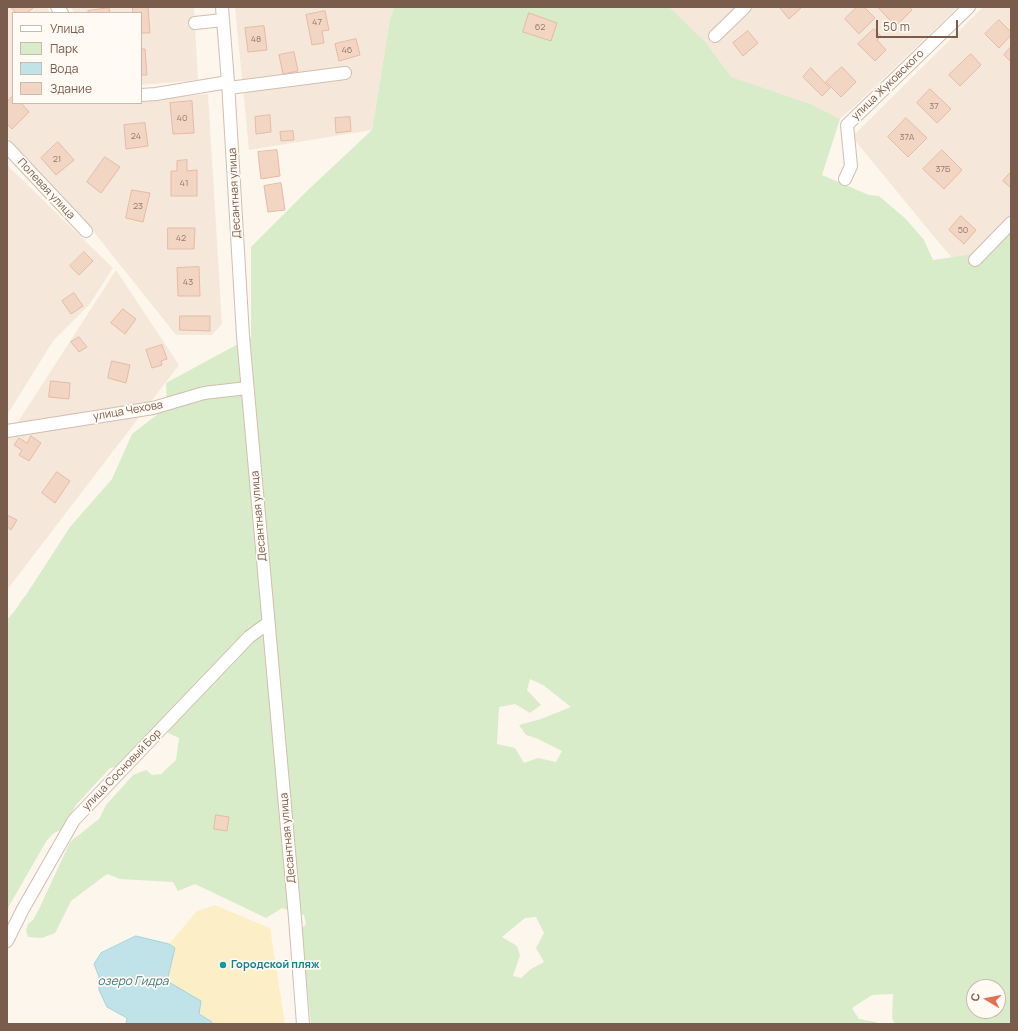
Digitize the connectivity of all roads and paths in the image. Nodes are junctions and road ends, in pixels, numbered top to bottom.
1 (222, 7) edge
2 (745, 7) edge
3 (969, 7) edge
4 (223, 20) junction
5 (195, 23) dead end
6 (715, 36) dead end
7 (345, 73) dead end
8 (228, 85) junction
9 (142, 95) edge
10 (7, 147) edge
11 (845, 179) dead end
12 (1011, 223) edge
13 (86, 231) dead end
14 (975, 260) dead end
15 (247, 388) junction
16 (7, 431) edge
17 (268, 623) junction
18 (7, 941) edge
19 (304, 1024) edge

1 - 4 street, Десантная улица
2 - 6 street
3 - 11 street, улица Жуковского
4 - 5 street
4 - 8 street, Десантная улица
7 - 8 street
8 - 9 street
8 - 15 street, Десантная улица
10 - 13 street, Полевая улица
12 - 14 street
15 - 16 street, улица Чехова
15 - 17 street, Десантная улица
17 - 18 street, улица Сосновый Бор
17 - 19 street, Десантная улица

